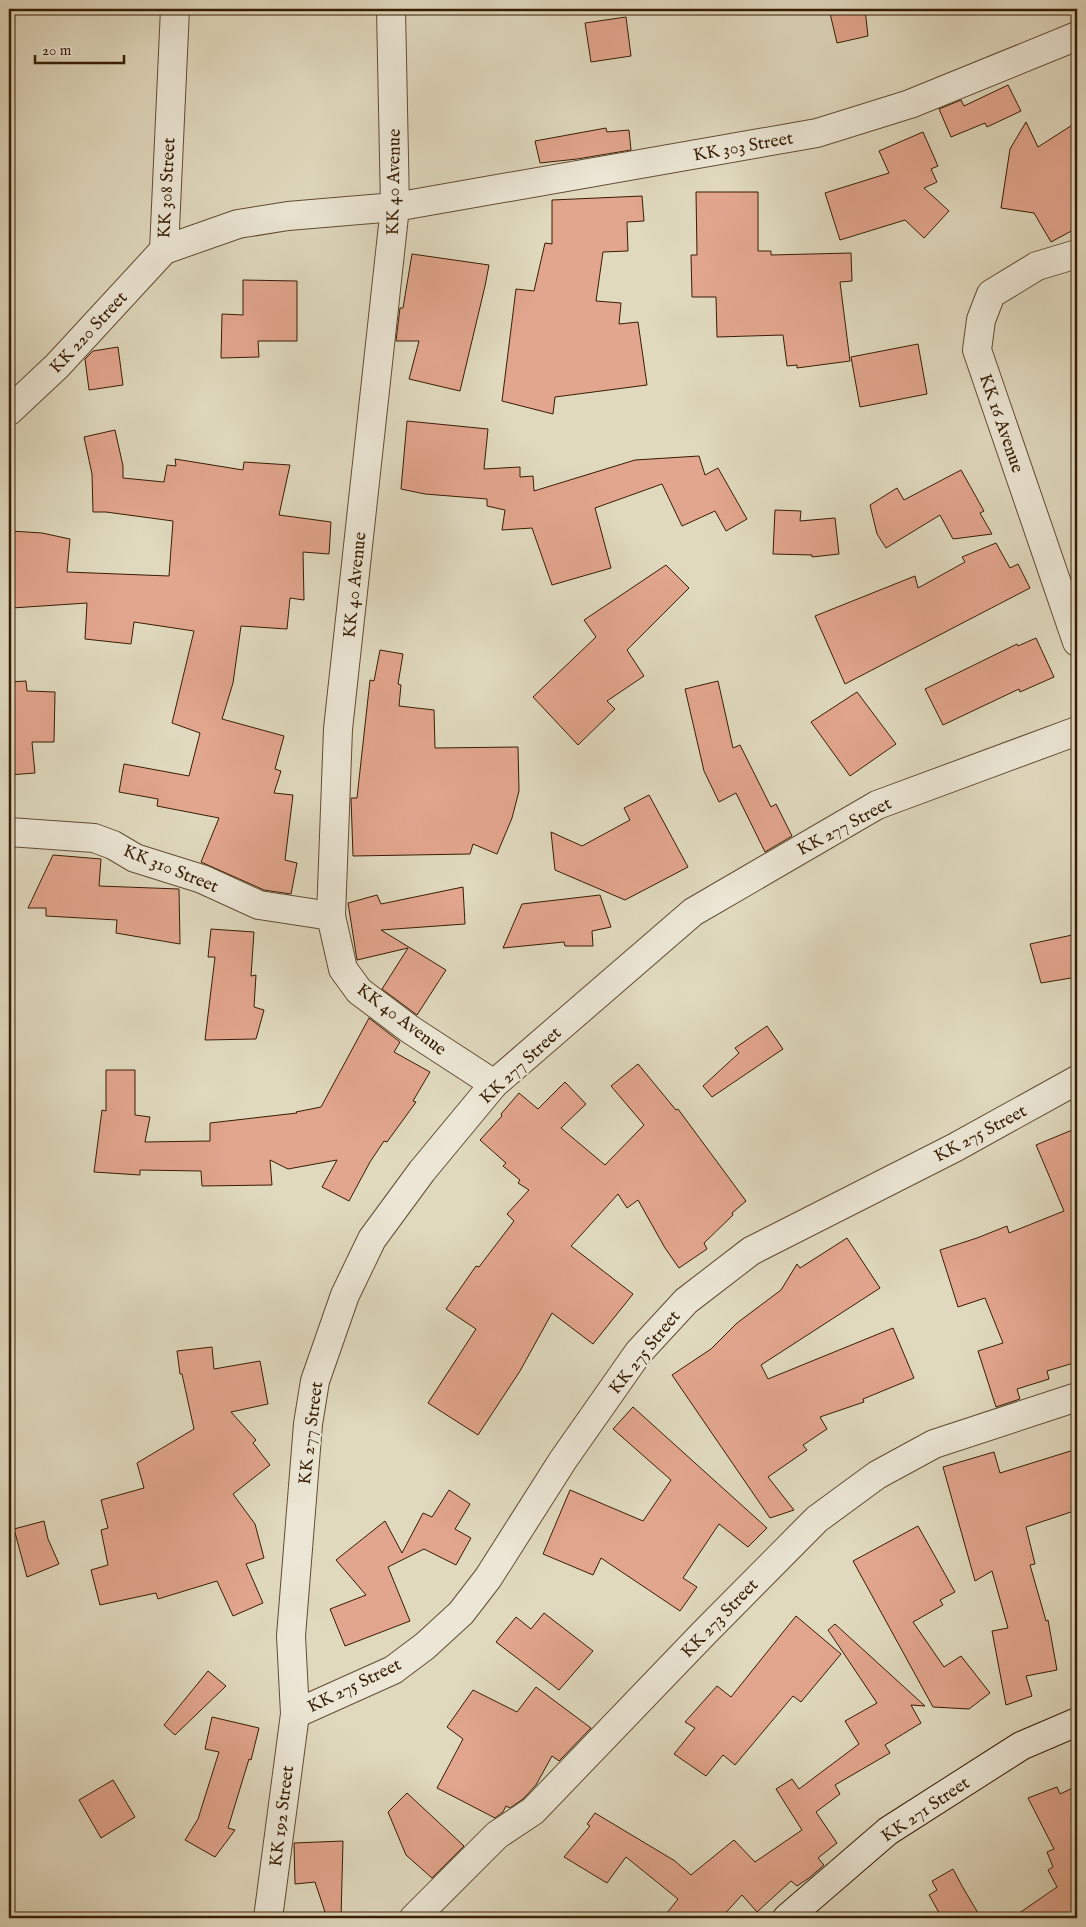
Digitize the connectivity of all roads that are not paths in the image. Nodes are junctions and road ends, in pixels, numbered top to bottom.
1 (175, 9) edge
2 (391, 9) edge
3 (1077, 36) edge
4 (396, 208) junction
5 (164, 250) junction
6 (1077, 254) edge
7 (9, 411) edge
8 (1077, 642) edge
9 (1077, 731) edge
10 (9, 832) edge
11 (331, 916) junction
12 (1077, 1080) edge
13 (494, 1084) junction
14 (1077, 1397) edge
15 (295, 1714) junction
16 (1077, 1722) edge
17 (268, 1918) edge
18 (414, 1918) edge
19 (787, 1918) edge

1 - 5 street, KK 308 Street
2 - 4 street, KK 40 Avenue
3 - 4 street, KK 303 Street
4 - 5 street, KK 308 Street
4 - 11 street, KK 40 Avenue
5 - 7 street, KK 220 Street
6 - 8 street, KK 16 Avenue
9 - 13 street, KK 277 Street
10 - 11 street, KK 310 Street
11 - 13 street, KK 40 Avenue
12 - 15 street, KK 275 Street
13 - 15 street, KK 277 Street
14 - 18 street, KK 273 Street
15 - 17 street, KK 192 Street
16 - 19 street, KK 271 Street

